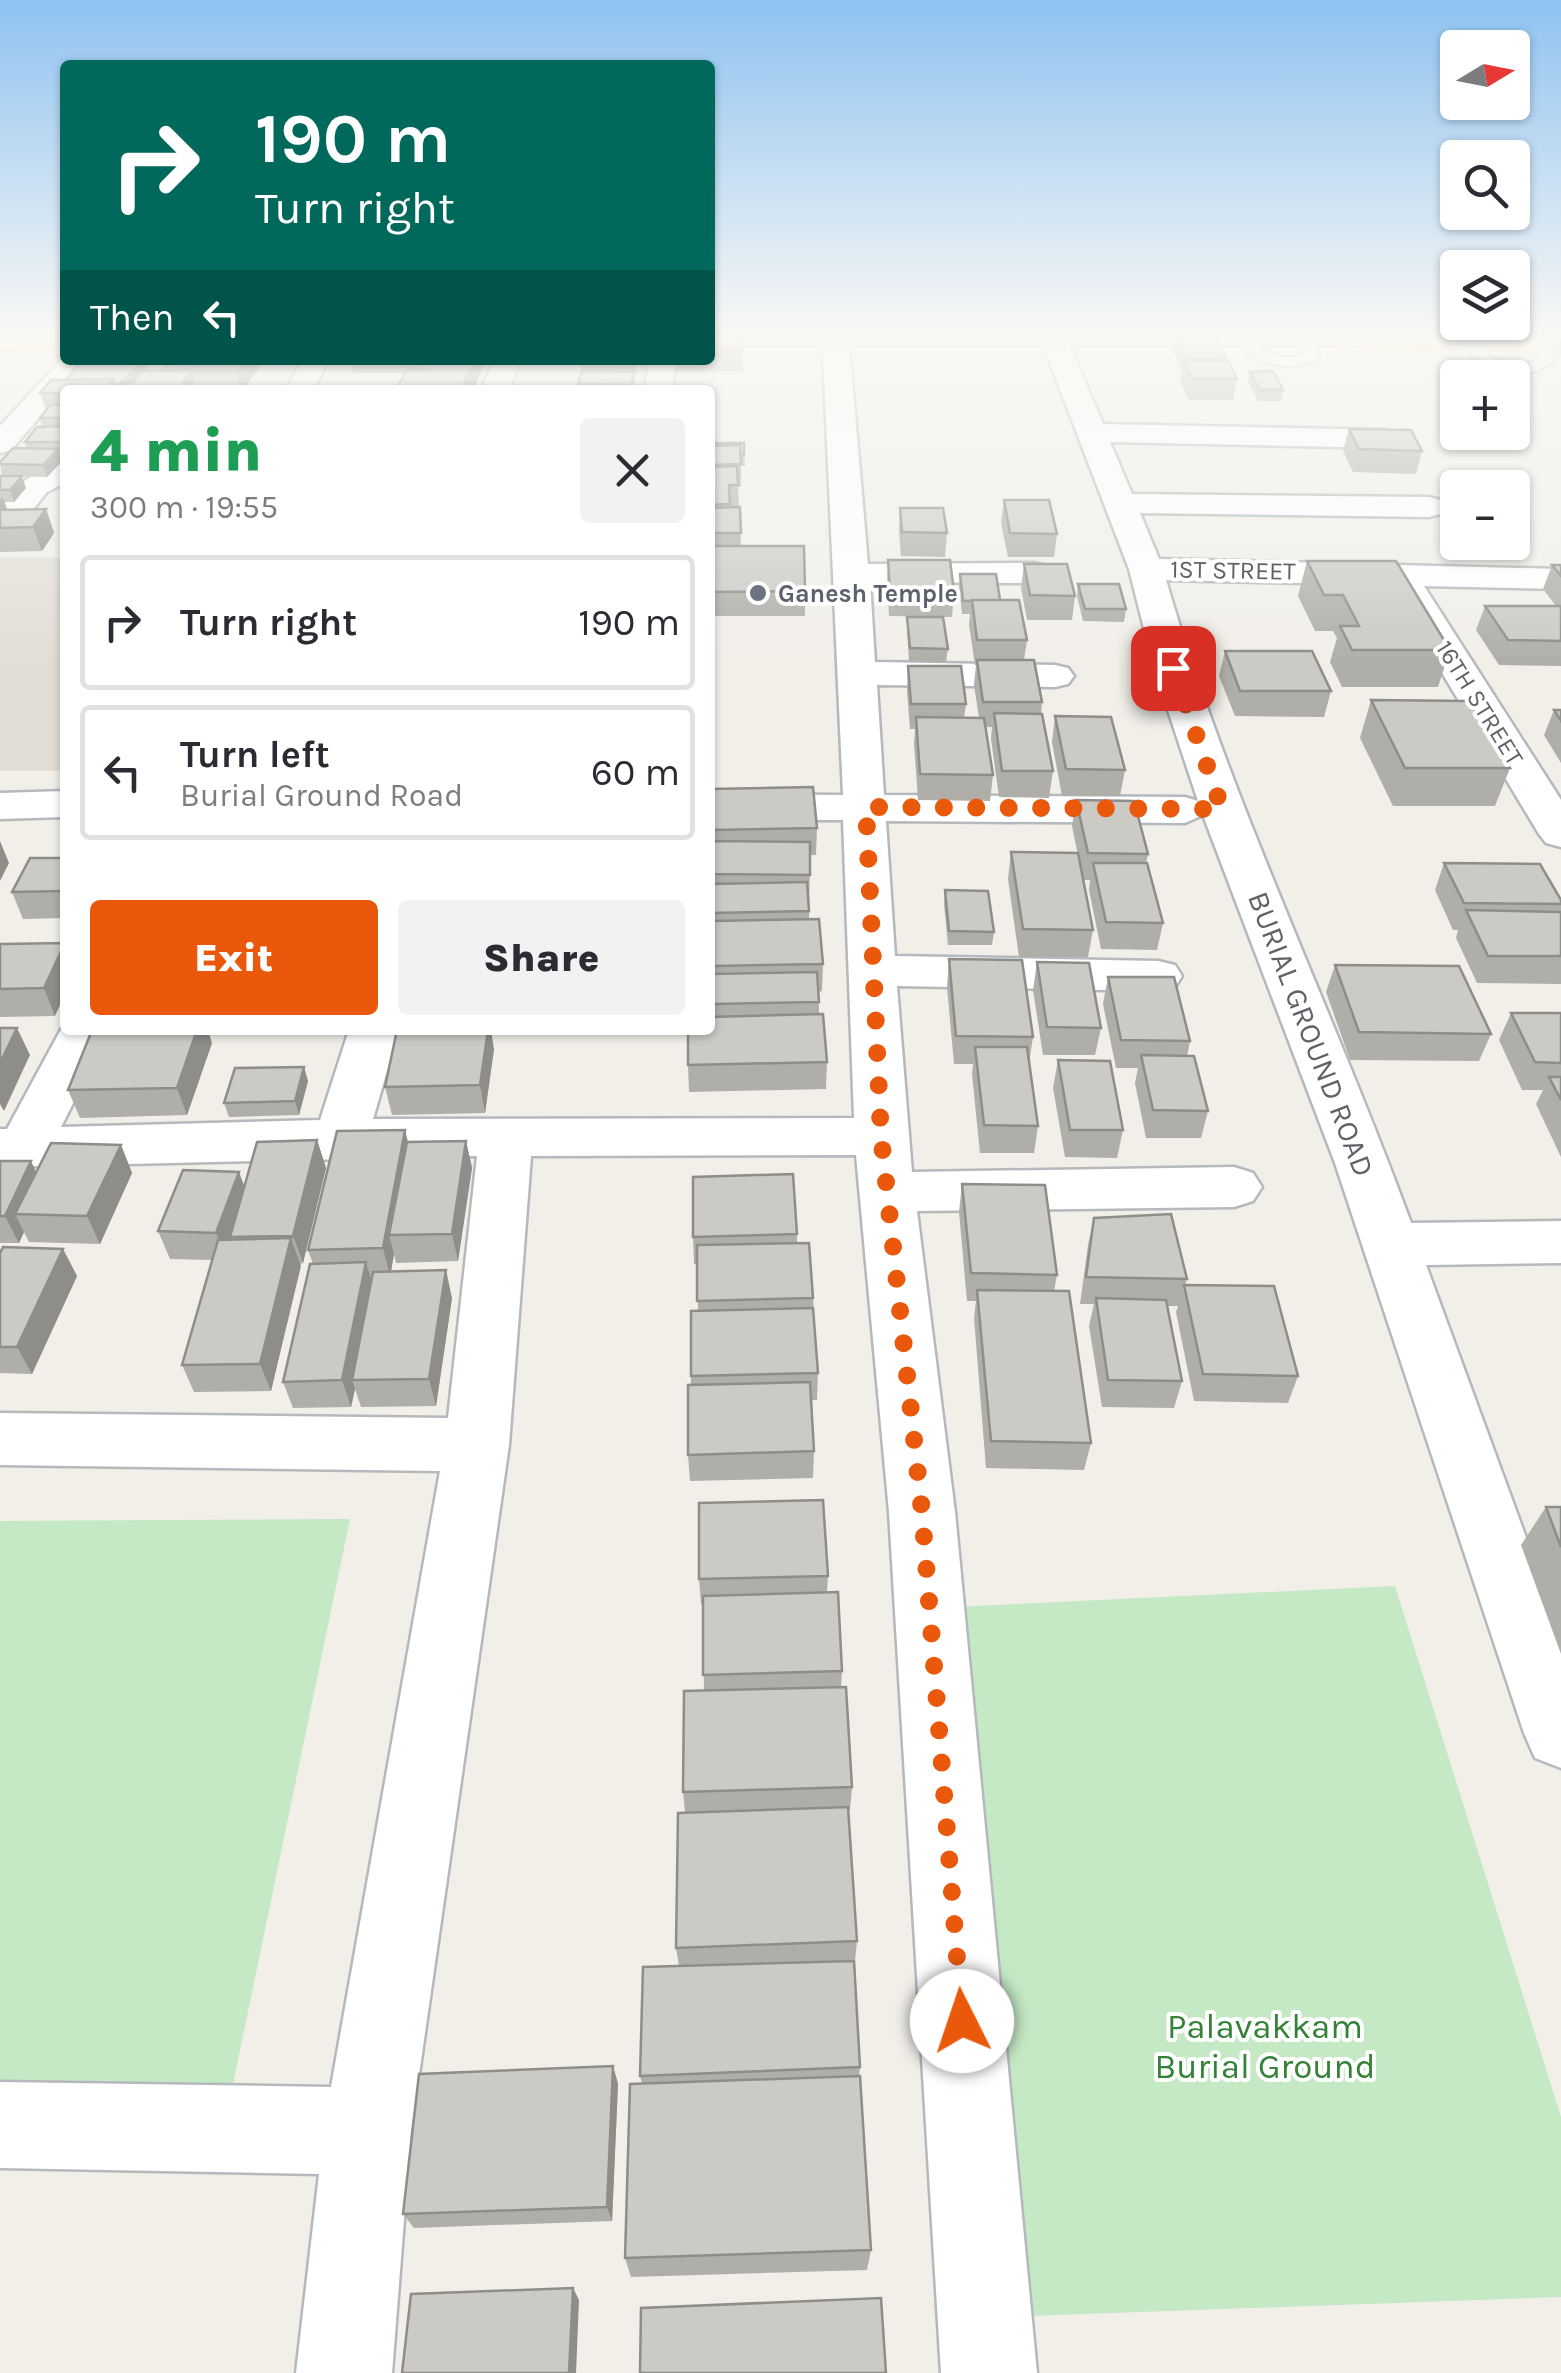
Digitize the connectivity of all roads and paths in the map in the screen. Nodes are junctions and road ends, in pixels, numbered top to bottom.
1 (842, 443) edge
2 (1093, 443) edge
3 (60, 474) edge
4 (1117, 502) junction
5 (1429, 507) dead end
6 (11, 516) edge
7 (1146, 569) junction
8 (1034, 572) edge
9 (852, 573) junction
10 (1399, 573) junction
11 (1561, 579) edge
12 (856, 673) junction
13 (1055, 676) dead end
14 (60, 804) edge
15 (0, 806) edge
16 (715, 807) edge
17 (866, 807) junction
18 (1204, 809) junction
19 (1561, 834) edge
20 (874, 971) junction
21 (1158, 976) edge
22 (81, 1035) edge
23 (372, 1035) edge
24 (506, 1136) junction
25 (341, 1138) junction
26 (12, 1148) edge
27 (884, 1164) junction
28 (1234, 1187) dead end
29 (1561, 1242) edge
30 (1391, 1244) junction
31 (0, 1440) edge
32 (477, 1445) junction
33 (1561, 1734) edge
34 (0, 2125) edge
35 (367, 2131) junction
36 (344, 2373) edge
37 (989, 2373) edge

1 - 9 street
2 - 4 street, BURIAL GROUND ROAD
3 - 6 street
4 - 5 street
4 - 7 street, BURIAL GROUND ROAD
7 - 10 street, 1ST STREET
7 - 18 street, BURIAL GROUND ROAD
8 - 9 street
9 - 12 street
10 - 11 street, 1ST STREET
10 - 19 street, 16TH STREET
12 - 13 street
12 - 17 street
14 - 15 street
16 - 17 street
17 - 18 street
17 - 20 street
18 - 30 street, BURIAL GROUND ROAD
20 - 21 street
20 - 27 street
22 - 26 street
23 - 25 street
24 - 25 street
24 - 27 street
24 - 32 street
25 - 26 street
27 - 28 street
27 - 37 street
29 - 30 street
30 - 33 street, BURIAL GROUND ROAD
31 - 32 street
32 - 35 street
34 - 35 street
35 - 36 street

